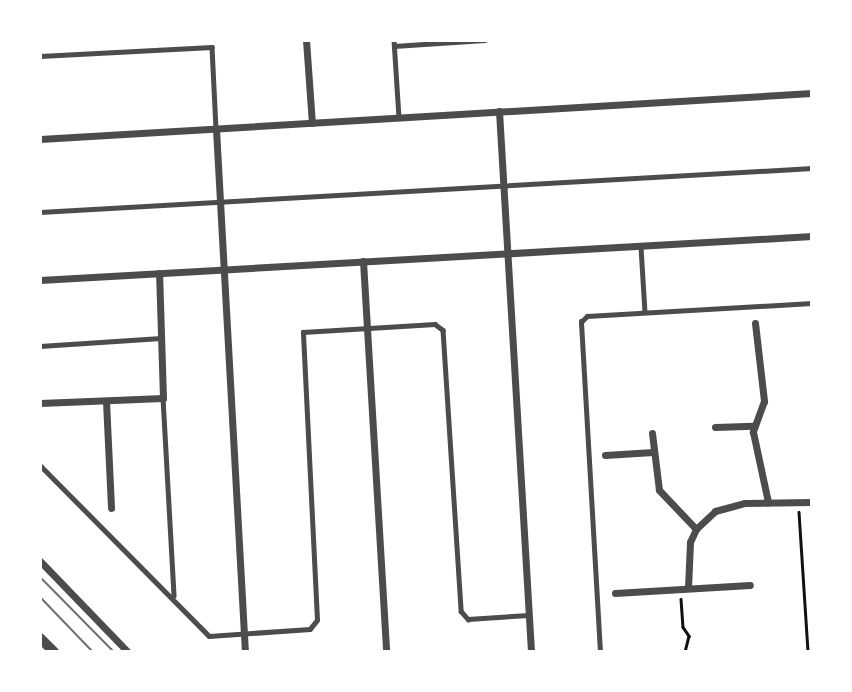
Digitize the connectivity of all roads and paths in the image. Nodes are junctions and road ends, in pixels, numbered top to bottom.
1 (306, 40) edge
2 (485, 40) edge
3 (394, 43) edge
4 (40, 56) edge
5 (812, 93) edge
6 (499, 111) junction
7 (399, 117) junction
8 (312, 123) junction
9 (216, 129) junction
10 (40, 139) edge
11 (812, 168) edge
12 (503, 186) junction
13 (220, 203) junction
14 (40, 212) edge
15 (812, 236) edge
16 (640, 246) junction
17 (507, 254) junction
18 (363, 261) junction
19 (224, 268) junction
20 (159, 273) junction
21 (40, 280) edge
22 (812, 303) edge
23 (645, 312) junction
24 (755, 323) dead end
25 (368, 328) junction
26 (162, 338) junction
27 (40, 345) edge
28 (163, 398) junction
29 (106, 401) junction
30 (40, 403) edge
31 (715, 426) dead end
32 (753, 426) junction
33 (652, 433) dead end
34 (653, 452) junction
35 (605, 454) dead end
36 (40, 465) edge
37 (768, 502) junction
38 (799, 502) junction
39 (812, 502) edge
40 (111, 509) dead end
41 (696, 528) junction
42 (40, 561) edge
43 (750, 585) dead end
44 (684, 588) junction
45 (615, 593) dead end
46 (174, 596) junction
47 (529, 615) junction
48 (244, 633) junction
49 (40, 638) edge
50 (54, 652) edge
51 (128, 652) edge
52 (245, 652) edge
53 (386, 652) edge
54 (531, 652) edge
55 (600, 652) edge
56 (685, 652) edge
57 (808, 652) edge

1 - 8 street
2 - 3 lane
3 - 7 lane
4 - 9 lane
5 - 6 street
6 - 7 street
6 - 12 street
7 - 8 street
8 - 9 street
9 - 10 street
9 - 13 street
11 - 12 lane
12 - 13 lane
12 - 17 street
13 - 14 lane
13 - 19 street
15 - 16 street
16 - 17 street
16 - 23 lane
17 - 18 street
17 - 47 street
18 - 19 street
18 - 25 street
19 - 20 street
19 - 48 street
20 - 21 street
20 - 26 street
22 - 23 lane
23 - 55 lane
24 - 32 street
25 - 47 lane
25 - 48 lane
25 - 53 street
26 - 27 lane
26 - 28 street
28 - 29 street
28 - 46 lane
29 - 30 street
29 - 40 street
31 - 32 street
32 - 37 street
33 - 34 street
34 - 35 street
34 - 41 street
36 - 46 lane
37 - 38 street
37 - 41 street
38 - 39 street
38 - 57 path
41 - 44 street
42 - 51 street
43 - 44 street
44 - 45 street
44 - 56 path
46 - 48 lane
47 - 54 street
48 - 52 street
49 - 50 street

